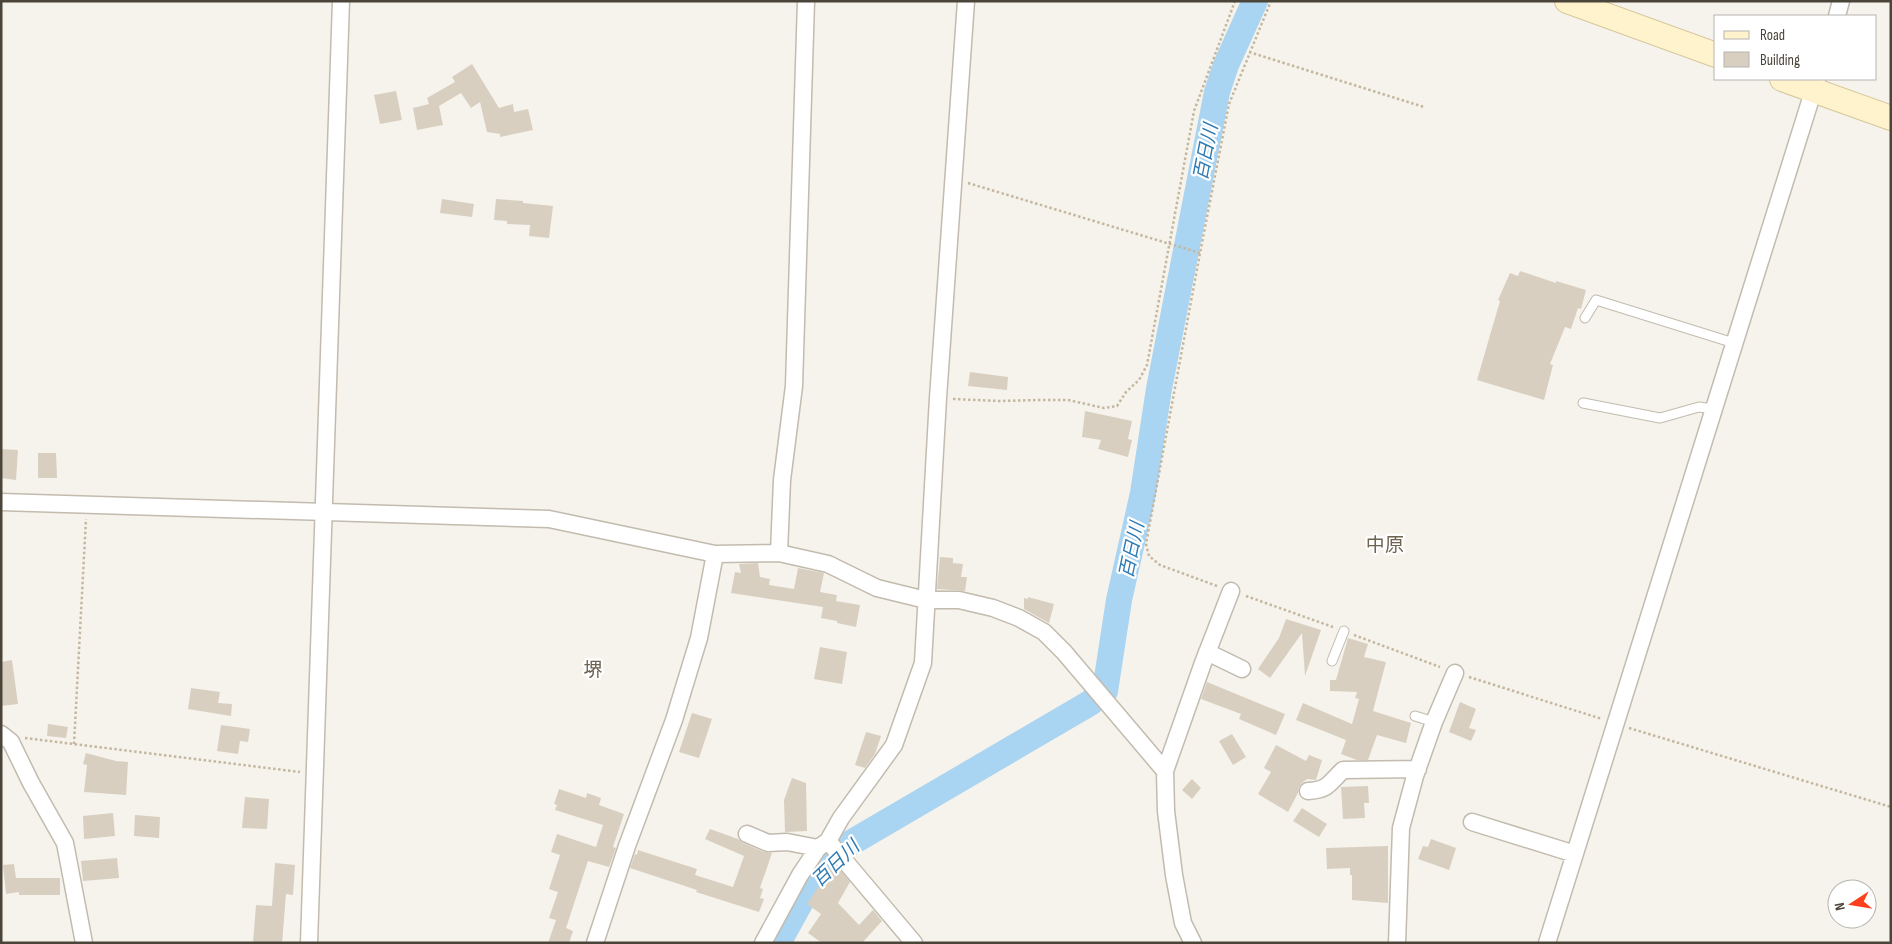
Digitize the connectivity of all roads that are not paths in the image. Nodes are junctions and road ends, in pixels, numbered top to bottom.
1 (341, 1) edge
2 (806, 1) edge
3 (966, 1) edge
4 (1567, 1) edge
5 (1841, 1) edge
6 (1837, 15) edge
7 (1714, 54) edge
8 (1788, 80) edge
9 (1816, 85) edge
10 (1891, 118) edge
11 (1585, 318) dead end
12 (1734, 343) junction
13 (1583, 403) dead end
14 (1713, 409) junction
15 (1, 502) edge
16 (324, 513) junction
17 (779, 553) junction
18 (715, 554) junction
19 (1231, 591) road end
20 (926, 600) junction
21 (1344, 631) road end
22 (1207, 652) junction
23 (1332, 661) dead end
24 (1242, 669) dead end
25 (1455, 672) road end
26 (1415, 716) dead end
27 (1434, 722) junction
28 (6, 738) edge
29 (1418, 768) junction
30 (1165, 770) junction
31 (1308, 791) dead end
32 (1472, 822) dead end
33 (747, 834) dead end
34 (831, 849) junction
35 (1575, 854) junction
36 (84, 943) edge
37 (309, 943) edge
38 (595, 943) edge
39 (763, 943) edge
40 (914, 943) edge
41 (1193, 943) edge
42 (1397, 943) edge
43 (1547, 943) edge

1 - 16 street
2 - 17 street
3 - 20 street
4 - 7 street
5 - 6 street
8 - 9 street
9 - 10 street
9 - 12 street
11 - 12 lane
12 - 14 street
13 - 14 lane
14 - 35 street
15 - 16 street
16 - 18 street
16 - 37 street
17 - 18 street
17 - 20 street
18 - 38 street
19 - 22 street
20 - 30 street
20 - 34 street
21 - 23 lane
22 - 24 street
22 - 30 street
25 - 27 street
26 - 27 lane
27 - 29 street
28 - 36 street
29 - 31 street
29 - 42 street
30 - 41 street
32 - 35 street
33 - 34 street
34 - 39 street
34 - 40 street
35 - 43 street

